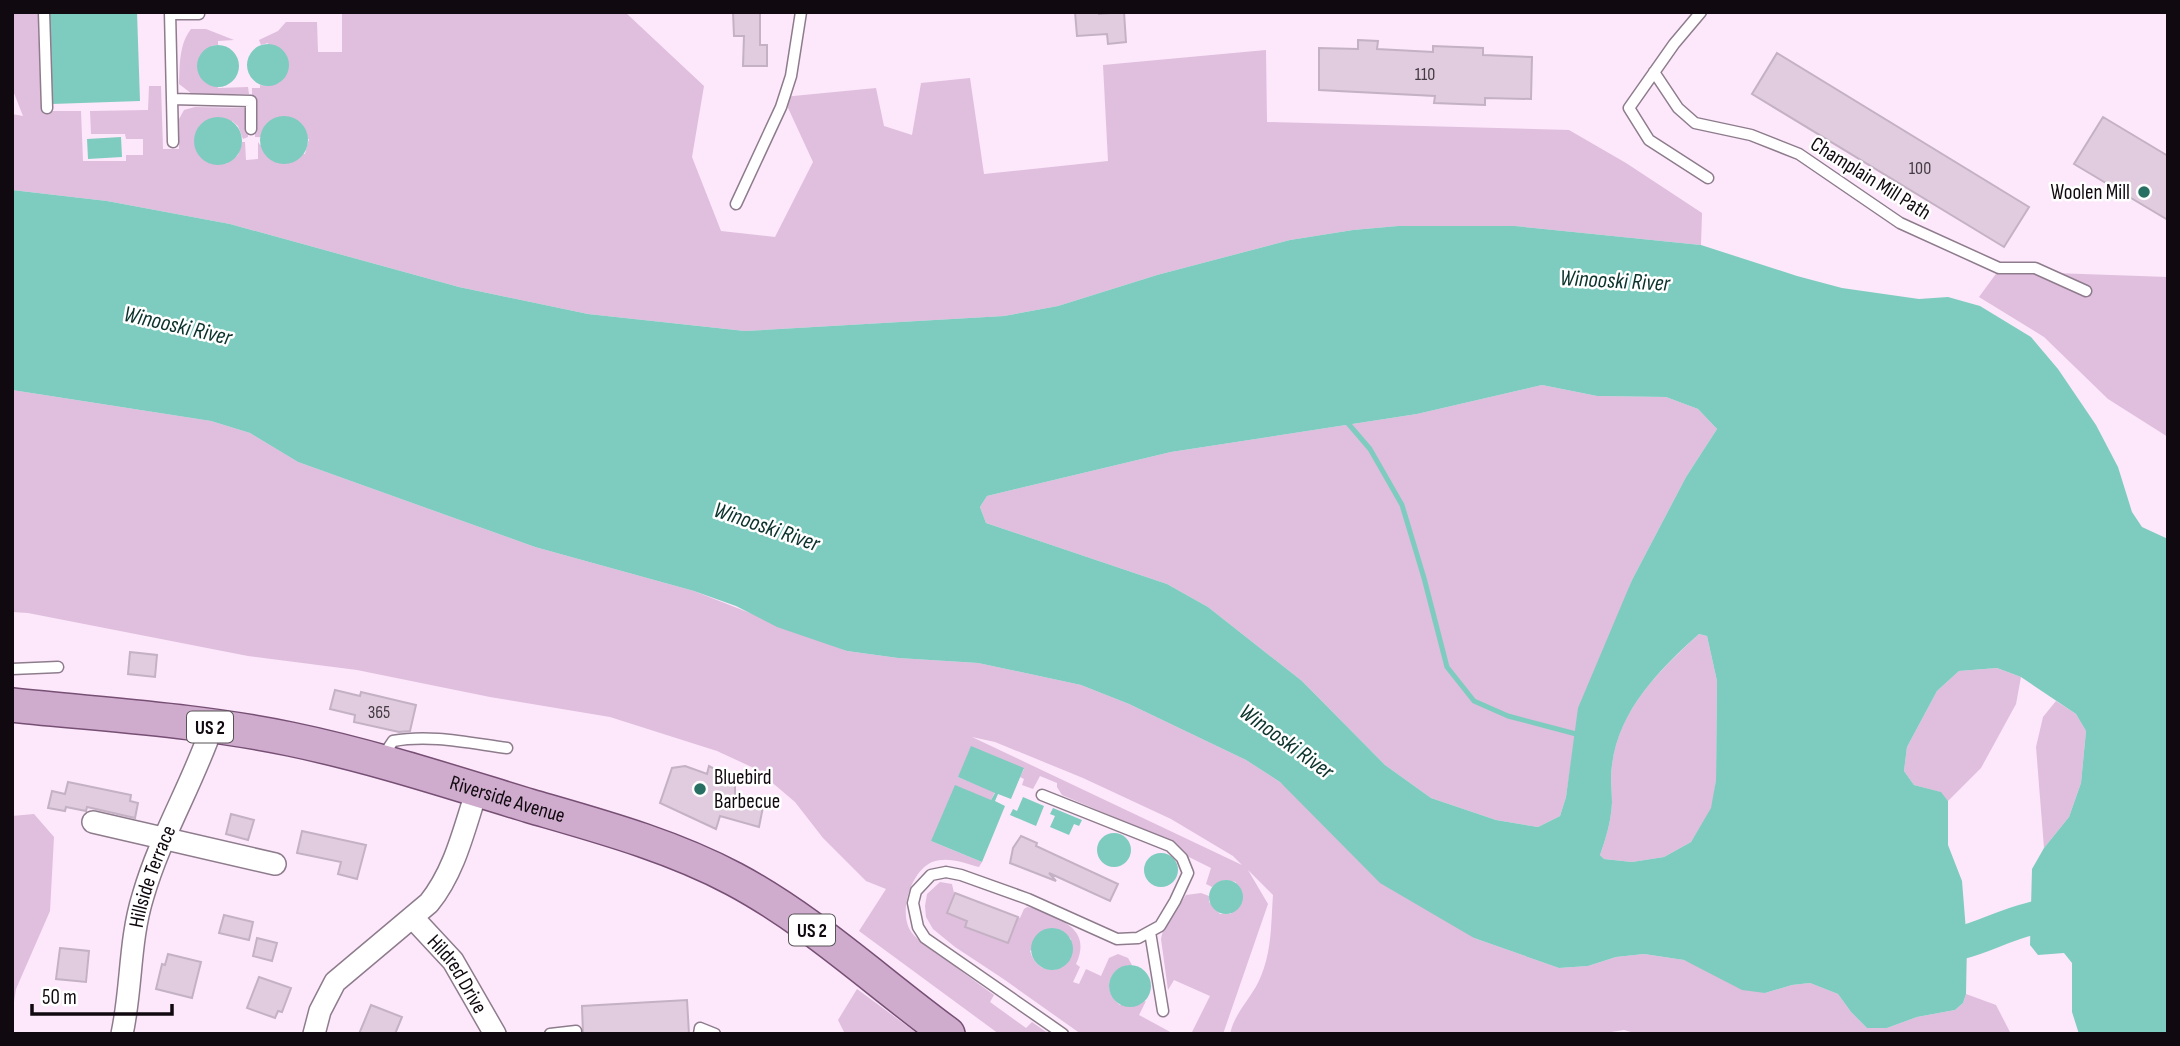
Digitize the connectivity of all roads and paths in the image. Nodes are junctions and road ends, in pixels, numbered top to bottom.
1 (44, 12) edge
2 (801, 12) edge
3 (1701, 12) edge
4 (170, 13) edge
5 (199, 14) edge
6 (1654, 72) junction
7 (172, 99) junction
8 (47, 108) dead end
9 (251, 129) dead end
10 (173, 142) dead end
11 (1708, 178) dead end
12 (736, 204) dead end
13 (2086, 291) dead end
14 (58, 667) dead end
15 (12, 669) edge
16 (12, 705) edge
17 (212, 727) junction
18 (507, 748) dead end
19 (379, 761) junction
20 (477, 790) junction
21 (1042, 795) dead end
22 (93, 822) dead end
23 (164, 839) junction
24 (275, 864) dead end
25 (412, 918) junction
26 (1150, 932) junction
27 (1163, 1010) dead end
28 (576, 1031) dead end
29 (122, 1034) edge
30 (314, 1034) edge
31 (495, 1034) edge
32 (550, 1034) edge
33 (699, 1034) edge
34 (715, 1034) edge
35 (948, 1034) edge
36 (1063, 1034) edge

1 - 8 lane
2 - 12 lane
3 - 6 lane
4 - 5 lane
4 - 7 lane
6 - 11 lane
6 - 13 lane, Champlain Mill Path
7 - 9 lane
7 - 10 lane
14 - 15 lane
16 - 17 main road, Riverside Avenue / US 2
17 - 19 main road, Riverside Avenue / US 2
17 - 23 street, Hillside Terrace
18 - 19 lane
19 - 20 main road, Riverside Avenue / US 2
20 - 25 street
20 - 35 main road, Riverside Avenue / US 2
21 - 26 lane
22 - 23 street
23 - 24 street
23 - 29 street, Hillside Terrace
25 - 30 street
25 - 31 street, Hildred Drive
26 - 27 lane
26 - 36 lane
28 - 32 lane
33 - 34 lane

